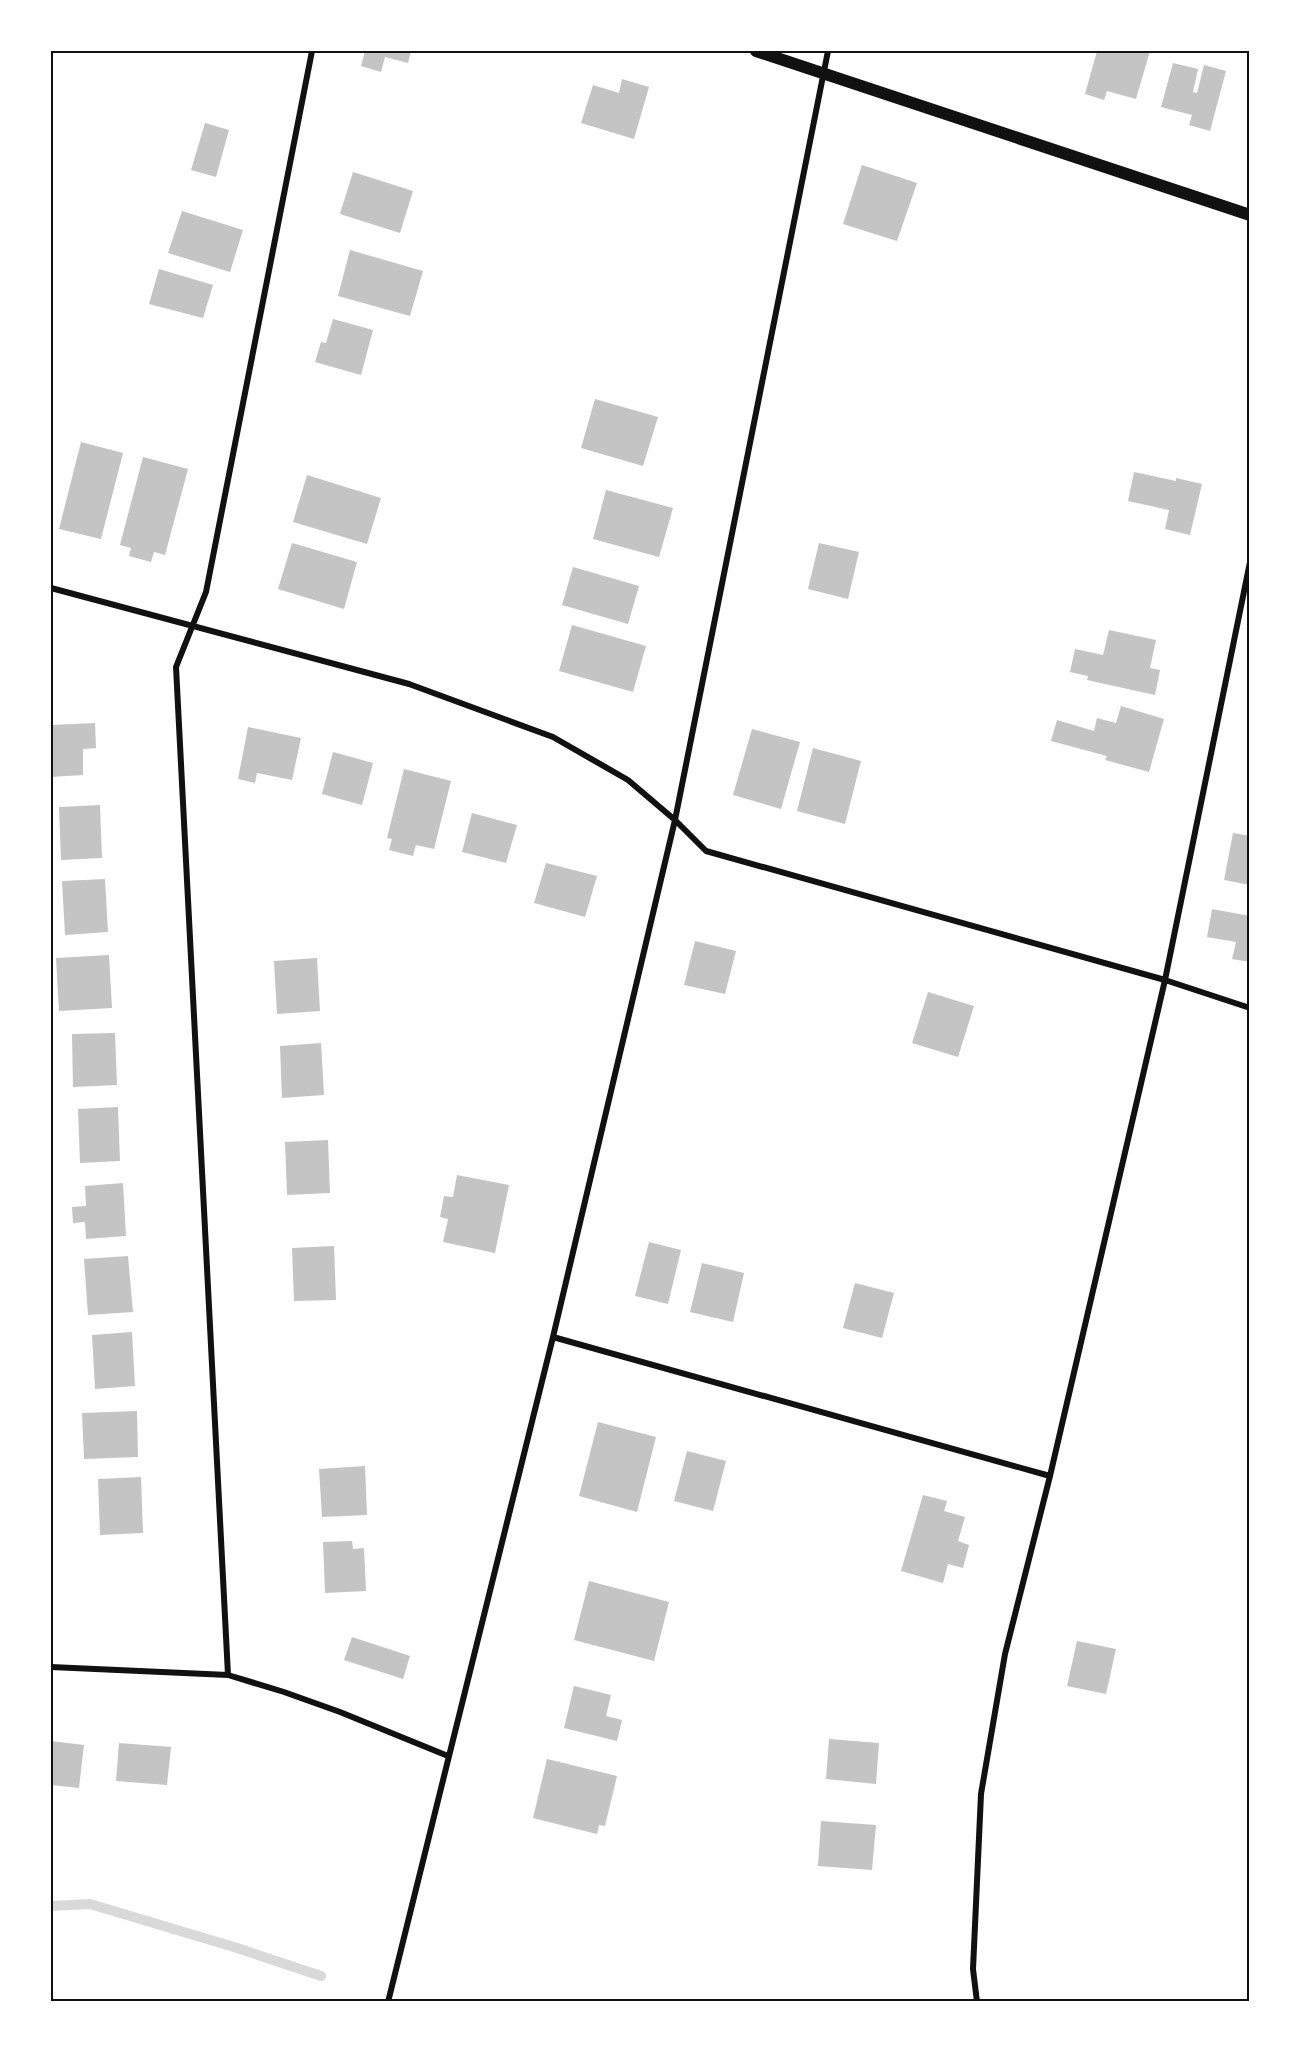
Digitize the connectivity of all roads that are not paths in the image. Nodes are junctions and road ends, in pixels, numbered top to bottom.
1 (312, 51) edge
2 (756, 51) edge
3 (828, 51) edge
4 (823, 74) junction
5 (1250, 215) edge
6 (1250, 562) edge
7 (51, 588) edge
8 (194, 626) junction
9 (675, 820) junction
10 (1165, 980) junction
11 (1250, 1008) edge
12 (553, 1337) junction
13 (1050, 1476) junction
14 (51, 1667) edge
15 (228, 1675) junction
16 (448, 1756) junction
17 (388, 2002) edge
18 (977, 2002) edge

1 - 8 street
2 - 4 main road
3 - 4 street
4 - 5 main road
4 - 9 street
6 - 10 street
7 - 8 street
8 - 9 street
8 - 15 street
9 - 10 street
9 - 12 street
10 - 11 street
10 - 13 street
12 - 13 street
12 - 16 street
13 - 18 street
14 - 15 street
15 - 16 street
16 - 17 street

